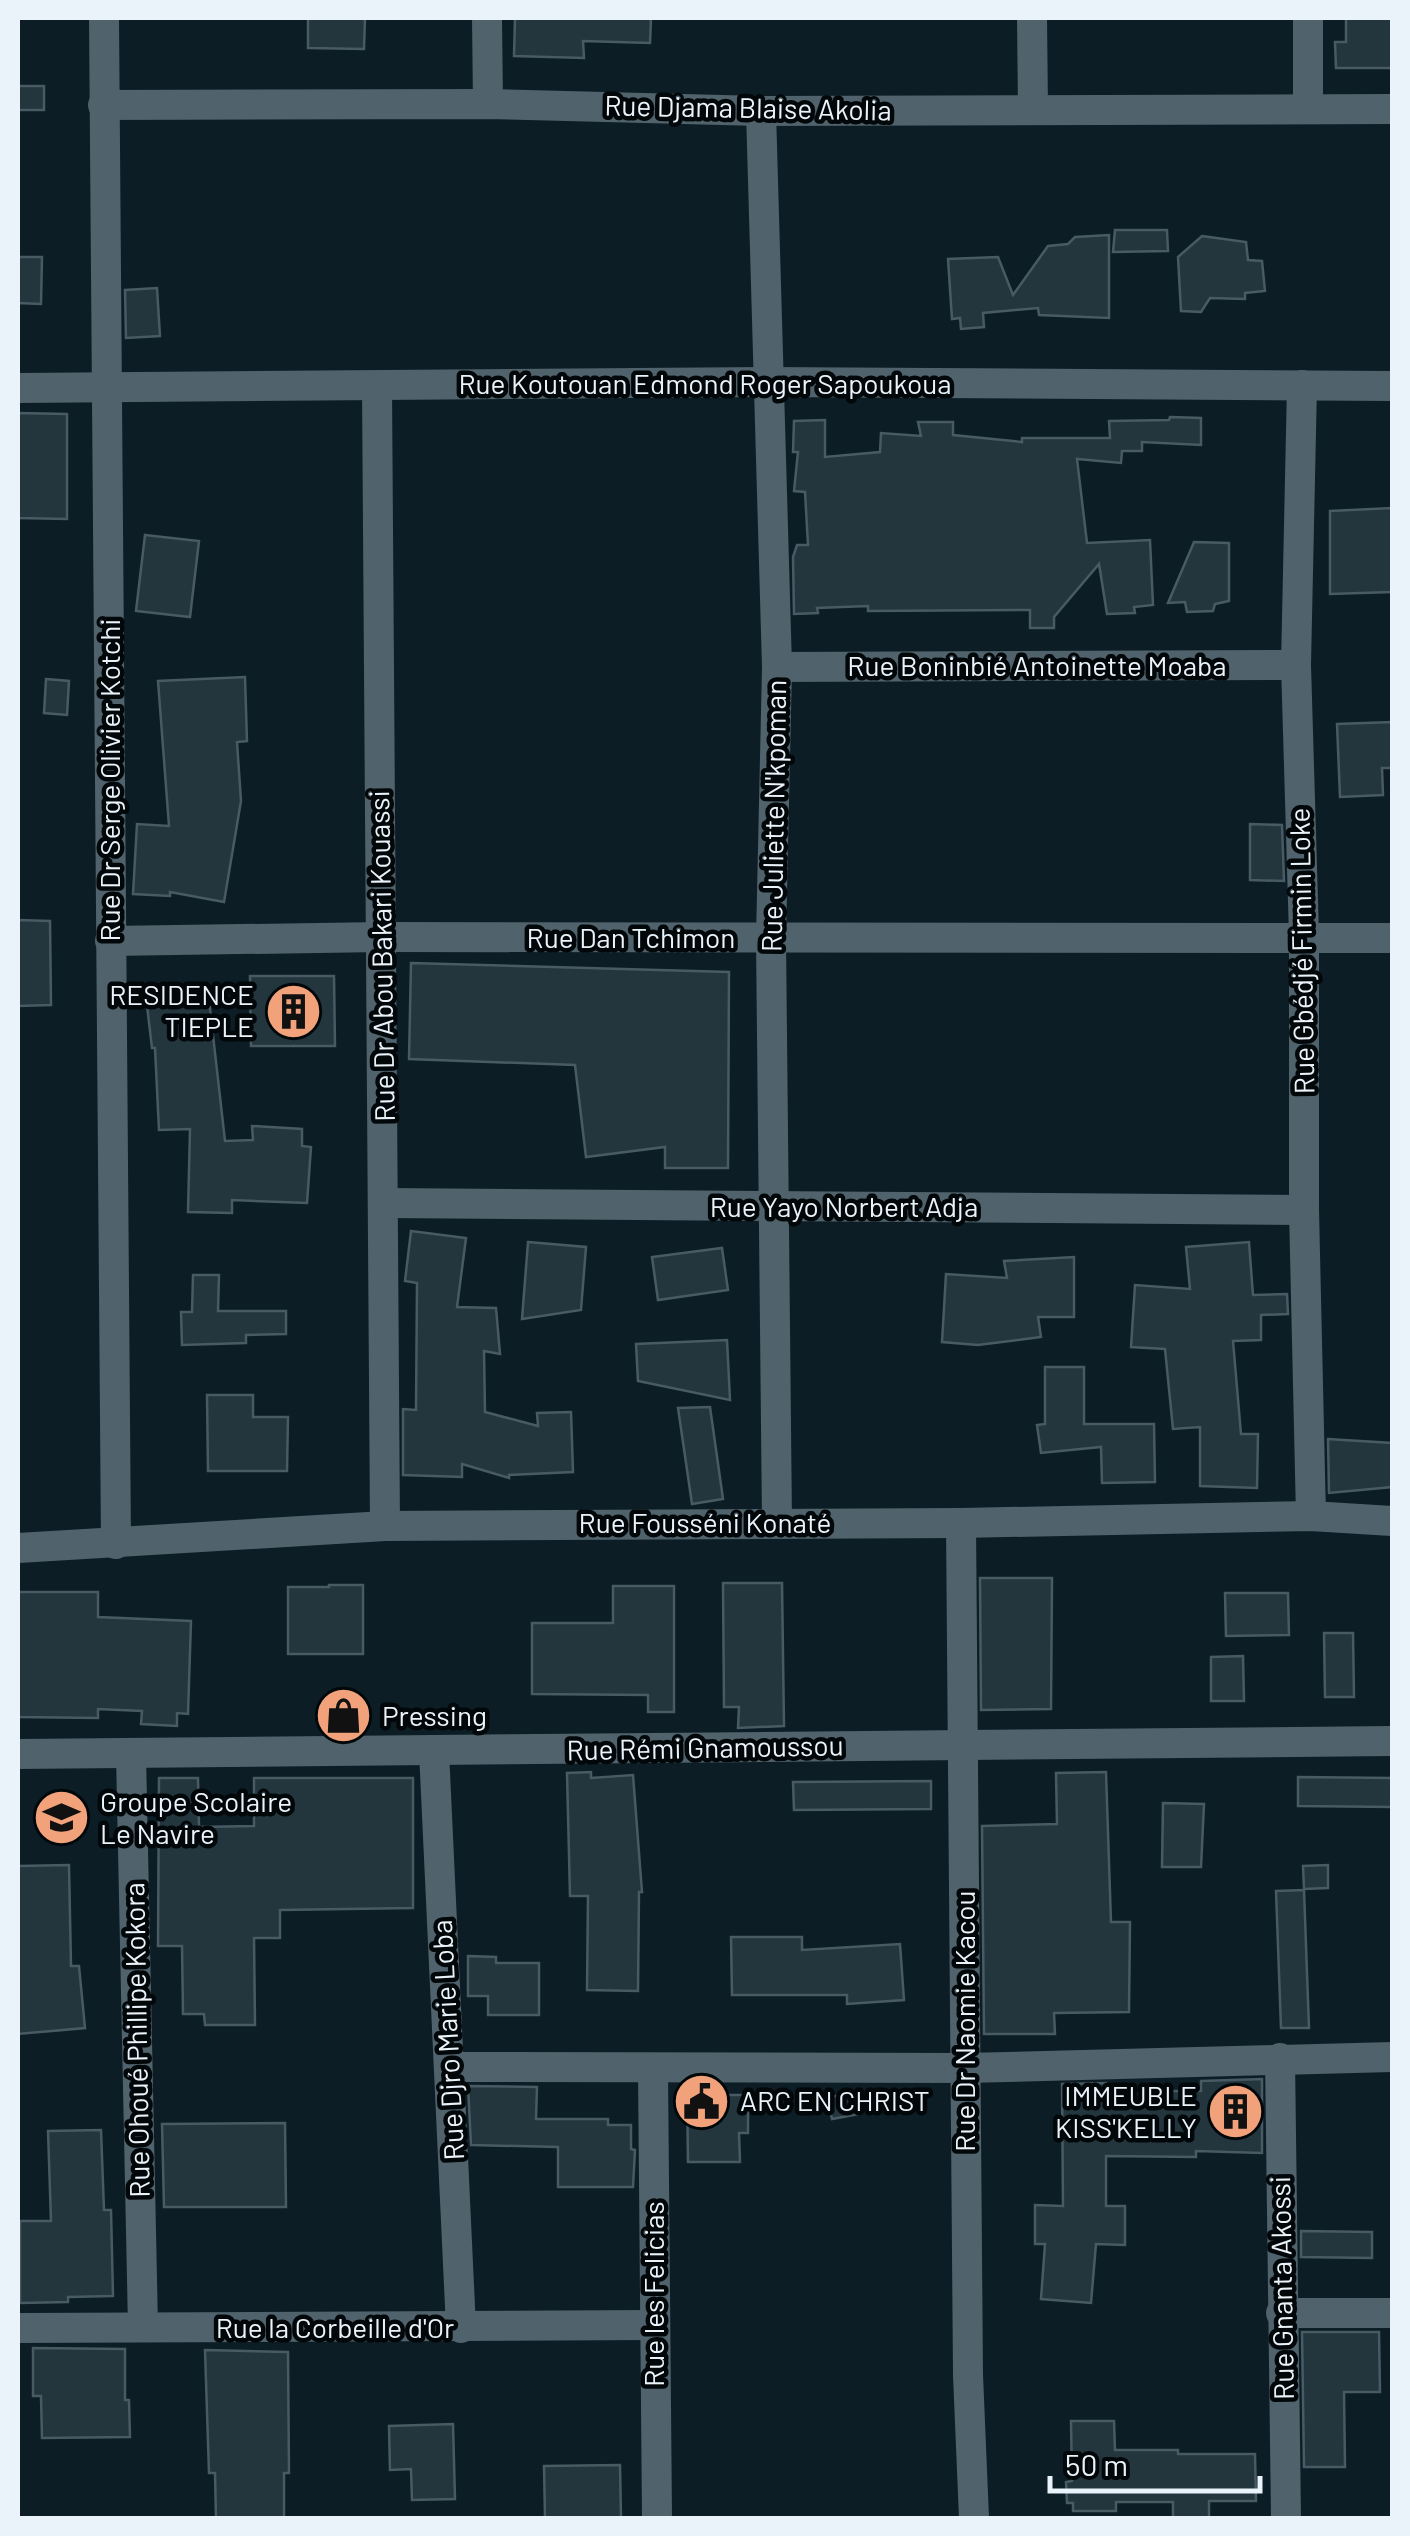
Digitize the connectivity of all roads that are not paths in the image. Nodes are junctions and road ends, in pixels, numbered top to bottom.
1 (104, 18) edge
2 (487, 18) edge
3 (1032, 18) edge
4 (1308, 18) edge
5 (488, 104) junction
6 (103, 105) junction
7 (1392, 108) edge
8 (1033, 109) junction
9 (1308, 109) junction
10 (761, 111) junction
11 (767, 382) junction
12 (377, 386) junction
13 (1302, 386) junction
14 (1392, 386) edge
15 (18, 388) edge
16 (109, 389) junction
17 (1296, 665) junction
18 (777, 667) junction
19 (1304, 935) junction
20 (382, 937) junction
21 (770, 938) junction
22 (1392, 938) edge
23 (110, 941) junction
24 (384, 1203) junction
25 (774, 1206) junction
26 (1304, 1210) junction
27 (1311, 1516) junction
28 (1392, 1520) edge
29 (778, 1522) junction
30 (961, 1523) junction
31 (386, 1526) junction
32 (116, 1544) junction
33 (18, 1548) edge
34 (1392, 1741) edge
35 (963, 1744) junction
36 (434, 1751) junction
37 (18, 1754) edge
38 (131, 1754) junction
39 (1392, 2057) edge
40 (1280, 2058) junction
41 (450, 2067) junction
42 (965, 2068) junction
43 (653, 2069) junction
44 (1282, 2313) junction
45 (1392, 2313) edge
46 (143, 2326) junction
47 (653, 2326) junction
48 (18, 2328) edge
49 (461, 2328) junction
50 (657, 2518) edge
51 (974, 2518) edge
52 (1286, 2518) edge

1 - 6 street, Rue Dr Serge Olivier Kotchi
2 - 5 street
3 - 8 street
4 - 9 street
5 - 6 street, Rue Djama Blaise Akolia
5 - 10 street, Rue Djama Blaise Akolia
6 - 16 street, Rue Dr Serge Olivier Kotchi
7 - 9 street, Rue Djama Blaise Akolia
8 - 9 street, Rue Djama Blaise Akolia
8 - 10 street, Rue Djama Blaise Akolia
10 - 11 street, Rue Juliette N'kpoman
11 - 12 street, Rue Koutouan Edmond Roger Sapoukoua
11 - 13 street, Rue Koutouan Edmond Roger Sapoukoua
11 - 18 street, Rue Juliette N'kpoman
12 - 16 street, Rue Koutouan Edmond Roger Sapoukoua
12 - 20 street, Rue Dr Abou Bakari Kouassi
13 - 14 street, Rue Koutouan Edmond Roger Sapoukoua
13 - 17 street, Rue Gbédjé Firmin Loke
15 - 16 street, Rue Koutouan Edmond Roger Sapoukoua
16 - 23 street, Rue Dr Serge Olivier Kotchi
17 - 18 street, Rue Boninbié Antoinette Moaba
17 - 19 street, Rue Gbédjé Firmin Loke
18 - 21 street, Rue Juliette N'kpoman
19 - 21 street, Rue Dan Tchimon
19 - 22 street, Rue Dan Tchimon
19 - 26 street, Rue Gbédjé Firmin Loke
20 - 21 street, Rue Dan Tchimon
20 - 23 street, Rue Dan Tchimon
20 - 24 street, Rue Dr Abou Bakari Kouassi
21 - 25 street, Rue Juliette N'kpoman
23 - 32 street, Rue Dr Serge Olivier Kotchi
24 - 25 street, Rue Yayo Norbert Adja
24 - 31 street, Rue Dr Abou Bakari Kouassi
25 - 26 street, Rue Yayo Norbert Adja
25 - 29 street, Rue Juliette N'kpoman
26 - 27 street, Rue Gbédjé Firmin Loke
27 - 28 street, Rue Fousséni Konaté
27 - 30 street, Rue Fousséni Konaté
29 - 30 street, Rue Fousséni Konaté
29 - 31 street, Rue Fousséni Konaté
30 - 35 street, Rue Dr Naomie Kacou
31 - 32 street, Rue Fousséni Konaté
32 - 33 street, Rue Fousséni Konaté
34 - 35 street, Rue Rémi Gnamoussou
35 - 36 street, Rue Rémi Gnamoussou
35 - 42 street, Rue Dr Naomie Kacou
36 - 38 street, Rue Rémi Gnamoussou
36 - 41 street, Rue Djro Marie Loba
37 - 38 street, Rue Rémi Gnamoussou
38 - 46 street, Rue Ohoué Phillipe Kokora
39 - 40 street
40 - 42 street
40 - 44 street, Rue Gnanta Akossi
41 - 43 street
41 - 49 street, Rue Djro Marie Loba
42 - 43 street
42 - 51 street, Rue Dr Naomie Kacou
43 - 47 street, Rue les Felicias
44 - 45 street
44 - 52 street, Rue Gnanta Akossi
46 - 48 street, Rue la Corbeille d'Or
46 - 49 street, Rue la Corbeille d'Or
47 - 49 street, Rue la Corbeille d'Or
47 - 50 street, Rue les Felicias

